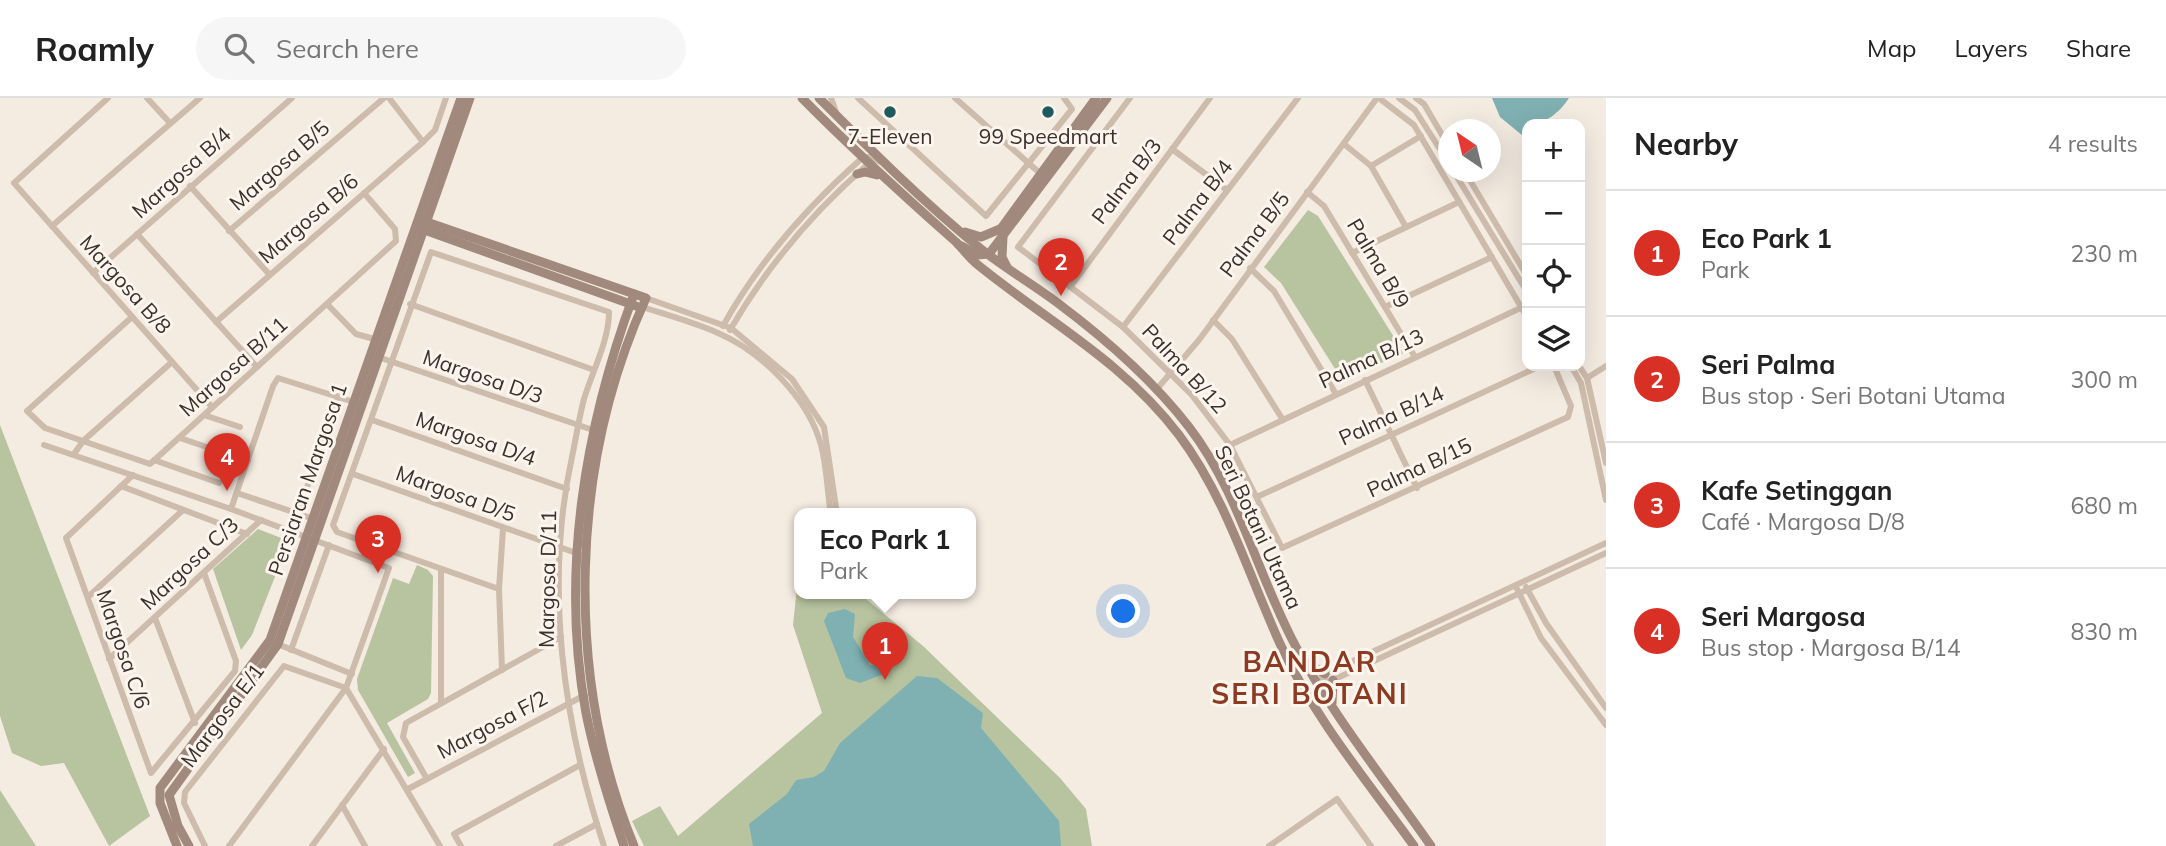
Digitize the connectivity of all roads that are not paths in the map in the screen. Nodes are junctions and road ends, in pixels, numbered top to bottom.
1 (108, 98) edge
2 (147, 98) edge
3 (200, 98) edge
4 (292, 98) edge
5 (387, 98) edge
6 (446, 98) edge
7 (461, 98) edge
8 (470, 98) edge
9 (802, 98) edge
10 (819, 98) edge
11 (831, 98) edge
12 (858, 98) edge
13 (956, 98) edge
14 (1064, 98) edge
15 (1107, 98) edge
16 (1130, 98) edge
17 (1210, 98) edge
18 (1297, 98) edge
19 (1378, 98) edge
20 (1399, 98) edge
21 (1416, 98) edge
22 (1094, 102) edge
23 (843, 122) junction
24 (170, 123) junction
25 (1438, 128) edge
26 (1421, 136) junction
27 (423, 142) junction
28 (865, 144) junction
29 (1343, 144) junction
30 (1438, 146) edge
31 (852, 149) junction
32 (1172, 149) junction
33 (866, 160) junction
34 (885, 164) junction
35 (1028, 164) junction
36 (1371, 166) junction
37 (854, 171) junction
38 (878, 176) junction
39 (1042, 176) junction
40 (1460, 182) edge
41 (1471, 182) edge
42 (191, 186) junction
43 (1227, 190) junction
44 (1307, 192) junction
45 (363, 193) junction
46 (1459, 202) junction
47 (430, 211) junction
48 (52, 226) junction
49 (420, 226) junction
50 (1406, 227) junction
51 (957, 228) junction
52 (435, 229) junction
53 (229, 231) junction
54 (1002, 232) junction
55 (786, 233) junction
56 (137, 234) junction
57 (793, 239) junction
58 (960, 246) junction
59 (1352, 253) junction
60 (985, 254) junction
61 (1492, 257) junction
62 (1250, 268) junction
63 (1522, 268) edge
64 (1007, 269) junction
65 (93, 273) junction
66 (269, 274) junction
67 (999, 282) junction
68 (1522, 284) edge
69 (1071, 286) junction
70 (632, 299) junction
71 (737, 300) junction
72 (1522, 302) edge
73 (644, 303) junction
74 (410, 304) junction
75 (328, 305) junction
76 (744, 306) junction
77 (1385, 307) junction
78 (1522, 307) edge
79 (132, 317) junction
80 (1213, 320) junction
81 (216, 322) junction
82 (724, 324) junction
83 (1124, 327) junction
84 (731, 328) junction
85 (722, 335) junction
86 (374, 339) junction
87 (378, 357) junction
88 (1415, 357) junction
89 (172, 362) junction
90 (390, 362) junction
91 (1606, 366) edge
92 (257, 367) junction
93 (594, 370) junction
94 (1529, 371) edge
95 (1556, 371) edge
96 (1574, 371) edge
97 (1584, 371) edge
98 (1172, 373) junction
99 (1590, 376) junction
100 (1366, 380) junction
101 (1156, 390) junction
102 (1336, 394) junction
103 (338, 396) junction
104 (358, 403) junction
105 (212, 407) junction
106 (204, 415) junction
107 (812, 415) junction
108 (372, 420) junction
109 (1283, 420) junction
110 (240, 427) dead end
111 (578, 427) junction
112 (824, 427) junction
113 (593, 430) junction
114 (816, 432) junction
115 (1392, 434) junction
116 (180, 438) junction
117 (83, 441) junction
118 (44, 445) dead end
119 (1230, 445) junction
120 (74, 454) junction
121 (154, 460) junction
122 (248, 461) junction
123 (1606, 463) edge
124 (353, 474) junction
125 (133, 475) junction
126 (219, 483) dead end
127 (121, 486) junction
128 (1417, 488) junction
129 (567, 489) junction
130 (237, 493) junction
131 (1257, 497) junction
132 (1606, 500) edge
133 (830, 508) edge
134 (835, 508) edge
135 (231, 509) junction
136 (183, 510) junction
137 (298, 514) junction
138 (311, 518) junction
139 (261, 520) junction
140 (503, 529) junction
141 (247, 534) junction
142 (309, 538) junction
143 (1604, 543) edge
144 (329, 545) junction
145 (1284, 548) joint
146 (561, 550) junction
147 (1606, 553) edge
148 (576, 554) junction
149 (587, 556) junction
150 (441, 570) junction
151 (204, 573) junction
152 (1526, 585) junction
153 (499, 589) junction
154 (1517, 589) junction
155 (88, 597) junction
156 (155, 618) junction
157 (561, 637) junction
158 (274, 642) junction
159 (291, 650) junction
160 (1302, 658) junction
161 (109, 659) junction
162 (1288, 659) junction
163 (502, 670) junction
164 (352, 674) junction
165 (1329, 677) junction
166 (1316, 683) junction
167 (346, 688) junction
168 (589, 695) junction
169 (1311, 702) junction
170 (441, 703) junction
171 (568, 703) junction
172 (1332, 705) junction
173 (1606, 708) edge
174 (195, 723) junction
175 (1606, 725) edge
176 (384, 749) junction
177 (580, 765) junction
178 (427, 779) junction
179 (408, 789) junction
180 (342, 805) junction
181 (597, 824) junction
182 (177, 846) edge
183 (189, 846) edge
184 (205, 846) edge
185 (229, 846) edge
186 (312, 846) edge
187 (365, 846) edge
188 (440, 846) edge
189 (461, 846) edge
190 (556, 846) edge
191 (604, 846) edge
192 (624, 846) edge
193 (634, 846) edge
194 (1269, 846) edge
195 (1371, 846) edge
196 (1414, 846) edge
197 (1431, 846) edge

1 - 48 street, Margosa B/8
2 - 24 street
3 - 24 street
4 - 42 street, Margosa B/4
5 - 27 street
5 - 53 street, Margosa B/5
6 - 27 street, Margosa B/6
7 - 49 street, Persiaran Margosa 1
8 - 47 street, Persiaran Margosa 1
9 - 31 street, Seri Botani Utama
10 - 23 street, Seri Botani Utama
11 - 23 street
12 - 35 street
13 - 35 street
14 - 35 street
15 - 22 street
16 - 69 street, Palma B/12
17 - 32 street, Palma B/3
18 - 43 street, Palma B/4
19 - 26 street
19 - 29 street, Palma B/5
20 - 30 street
21 - 25 street
22 - 39 street
23 - 28 street, Seri Botani Utama
24 - 48 street
26 - 36 street
26 - 46 street
27 - 45 street, Margosa B/6
28 - 33 street
28 - 34 street, Seri Botani Utama
29 - 36 street
29 - 44 street, Palma B/5
31 - 33 street, Seri Botani Utama
31 - 37 street
32 - 43 street
32 - 69 street, Palma B/3
33 - 34 street
33 - 37 street
33 - 38 street, Seri Botani Utama
34 - 51 street, Seri Botani Utama
35 - 39 street
36 - 50 street
37 - 38 street
37 - 55 street
37 - 57 street
38 - 58 street, Seri Botani Utama
39 - 54 street
40 - 68 street
41 - 63 street
42 - 53 street
42 - 56 street, Margosa B/4
43 - 83 street, Palma B/4
44 - 59 street, Palma B/9
44 - 62 street, Palma B/5
45 - 66 street, Margosa B/6
45 - 75 street, Margosa B/11
46 - 50 street
46 - 61 street
47 - 49 street, Persiaran Margosa 1
47 - 52 street
48 - 65 street, Margosa B/8
49 - 52 street
49 - 86 street, Persiaran Margosa 1
49 - 87 street, Persiaran Margosa 1
50 - 59 street
51 - 54 street
51 - 60 street, Seri Botani Utama
52 - 70 street
53 - 66 street
54 - 60 street
54 - 64 street
55 - 57 street
55 - 71 street
56 - 65 street, Margosa B/4
56 - 81 street
57 - 76 street
58 - 60 street
58 - 67 street, Seri Botani Utama
59 - 77 street, Palma B/9
60 - 64 street, Seri Botani Utama
60 - 67 street
61 - 72 street
61 - 77 street
62 - 80 street, Palma B/5
62 - 102 street
64 - 101 street, Seri Botani Utama
65 - 79 street, Margosa B/8
66 - 81 street, Margosa B/6
67 - 162 street, Seri Botani Utama
69 - 83 street, Palma B/12
70 - 73 street
70 - 113 street
71 - 76 street
71 - 82 street
73 - 82 street
73 - 85 street
73 - 149 street
74 - 90 street
74 - 93 street
74 - 93 street, Margosa D/11
75 - 86 street
75 - 92 street, Margosa B/11
76 - 84 street
77 - 88 street, Palma B/9
78 - 88 street, Palma B/13
79 - 89 street, Margosa B/8
79 - 117 street
80 - 98 street, Palma B/5
80 - 109 street
81 - 92 street
82 - 84 street
82 - 85 street
83 - 98 street, Palma B/12
84 - 85 street
84 - 107 street
85 - 107 street
86 - 104 street, Persiaran Margosa 1
87 - 90 street, Margosa D/3
87 - 104 street, Persiaran Margosa 1
88 - 100 street, Palma B/13
89 - 105 street, Margosa B/8
89 - 117 street
90 - 108 street
90 - 111 street, Margosa D/3
91 - 99 street
92 - 105 street, Margosa B/11
93 - 111 street, Margosa D/11
94 - 115 street, Palma B/14
95 - 128 street, Palma B/15
96 - 132 street
97 - 99 street
98 - 101 street, Palma B/5
98 - 119 street, Palma B/12
99 - 123 street
100 - 102 street, Palma B/13
100 - 115 street
101 - 160 street, Seri Botani Utama
102 - 109 street, Palma B/13
103 - 104 street
103 - 122 street
103 - 137 street
104 - 138 street, Persiaran Margosa 1
104 - 142 street, Persiaran Margosa 1
105 - 106 street, Margosa B/11
106 - 110 street
106 - 116 street, Margosa B/11
107 - 112 street
107 - 114 street
108 - 124 street
108 - 129 street, Margosa D/4
109 - 119 street, Palma B/13
111 - 113 street, Margosa D/3
111 - 129 street, Margosa D/11
112 - 114 street
112 - 134 street
113 - 148 street
114 - 133 street
115 - 128 street
115 - 131 street, Palma B/14
116 - 121 street, Margosa B/11
116 - 122 street
117 - 120 street
117 - 121 street
118 - 120 street
119 - 131 street, Palma B/12
120 - 125 street
121 - 126 street
122 - 130 street
124 - 140 street, Margosa D/5
124 - 150 street
125 - 127 street
125 - 135 street
127 - 136 street
127 - 155 street, Margosa C/6
128 - 145 street, Palma B/15
129 - 146 street, Margosa D/11
130 - 135 street
130 - 137 street
131 - 145 street, Palma B/12
135 - 139 street
136 - 141 street
136 - 155 street
137 - 138 street
138 - 142 street, Persiaran Margosa 1
139 - 141 street, Margosa C/3
139 - 142 street
140 - 146 street, Margosa D/5
140 - 153 street
141 - 151 street, Margosa C/3
142 - 144 street
142 - 158 street, Persiaran Margosa 1
143 - 152 street
144 - 159 street
144 - 164 street
146 - 148 street, Margosa D/5
146 - 157 street, Margosa D/11
147 - 152 street
148 - 149 street, Margosa D/5
148 - 168 street
149 - 168 street
150 - 153 street
150 - 170 street
151 - 156 street, Margosa C/3
151 - 174 street
152 - 154 street
152 - 173 street
153 - 163 street
154 - 165 street
154 - 175 street
155 - 161 street, Margosa C/6
156 - 161 street, Margosa C/3
156 - 174 street
157 - 163 street
157 - 171 street, Margosa D/11
158 - 159 street
158 - 182 street, Persiaran Margosa 1
158 - 183 street, Persiaran Margosa 1
159 - 164 street
160 - 165 street
160 - 166 street, Seri Botani Utama
161 - 174 street, Margosa C/6
162 - 166 street
162 - 169 street, Seri Botani Utama
163 - 170 street
164 - 167 street
165 - 166 street
165 - 172 street
166 - 169 street
166 - 172 street, Seri Botani Utama
167 - 176 street
167 - 184 street, Margosa E/1
167 - 185 street
168 - 171 street, Margosa F/2
168 - 192 street
168 - 193 street
169 - 196 street, Seri Botani Utama
170 - 178 street
171 - 177 street, Margosa D/11
171 - 178 street, Margosa F/2
172 - 197 street, Seri Botani Utama
176 - 179 street
176 - 180 street
177 - 181 street, Margosa D/11
177 - 189 street
178 - 179 street, Margosa F/2
179 - 188 street
180 - 186 street
180 - 187 street
181 - 190 street
181 - 191 street, Margosa D/11
194 - 195 street

